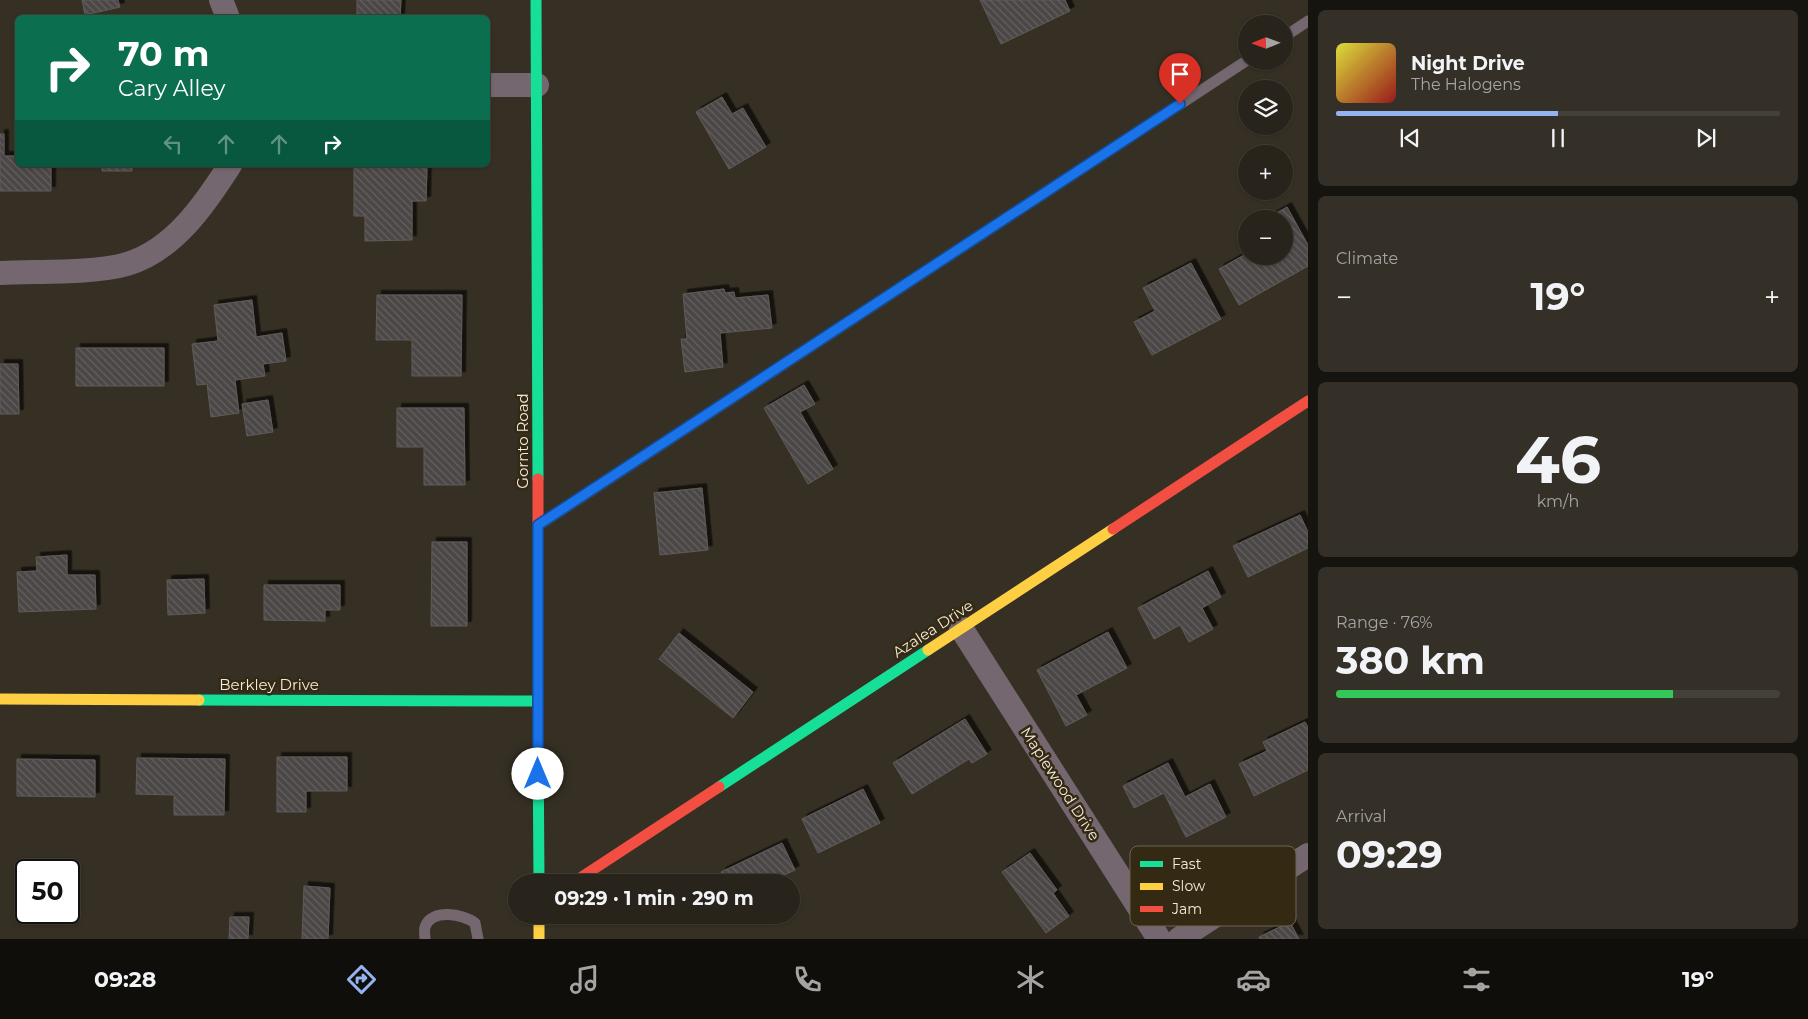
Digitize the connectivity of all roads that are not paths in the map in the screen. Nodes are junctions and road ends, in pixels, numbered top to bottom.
1 (221, 0) edge
2 (536, 0) edge
3 (227, 15) edge
4 (1308, 21) edge
5 (1293, 31) edge
6 (1238, 66) edge
7 (490, 85) edge
8 (537, 85) junction
9 (229, 167) edge
10 (0, 273) edge
11 (1308, 401) edge
12 (538, 525) junction
13 (961, 628) junction
14 (0, 699) edge
15 (538, 701) junction
16 (1308, 855) edge
17 (1296, 863) edge
18 (539, 874) edge
19 (586, 874) edge
20 (1130, 893) edge
21 (539, 924) edge
22 (1151, 926) edge
23 (1199, 926) edge
24 (425, 939) edge
25 (478, 939) edge
26 (539, 939) edge
27 (1159, 939) edge
28 (1179, 939) edge

1 - 3 street
2 - 8 street, Gornto Road
4 - 5 lane
6 - 12 lane
7 - 8 street
8 - 12 street, Gornto Road
9 - 10 street
11 - 13 street, Azalea Drive
12 - 15 street, Gornto Road
13 - 19 street, Azalea Drive
13 - 20 street, Maplewood Drive
14 - 15 street, Berkley Drive
15 - 18 street, Gornto Road
16 - 17 street
21 - 26 street
22 - 27 street, Maplewood Drive
23 - 28 street
24 - 25 lane

